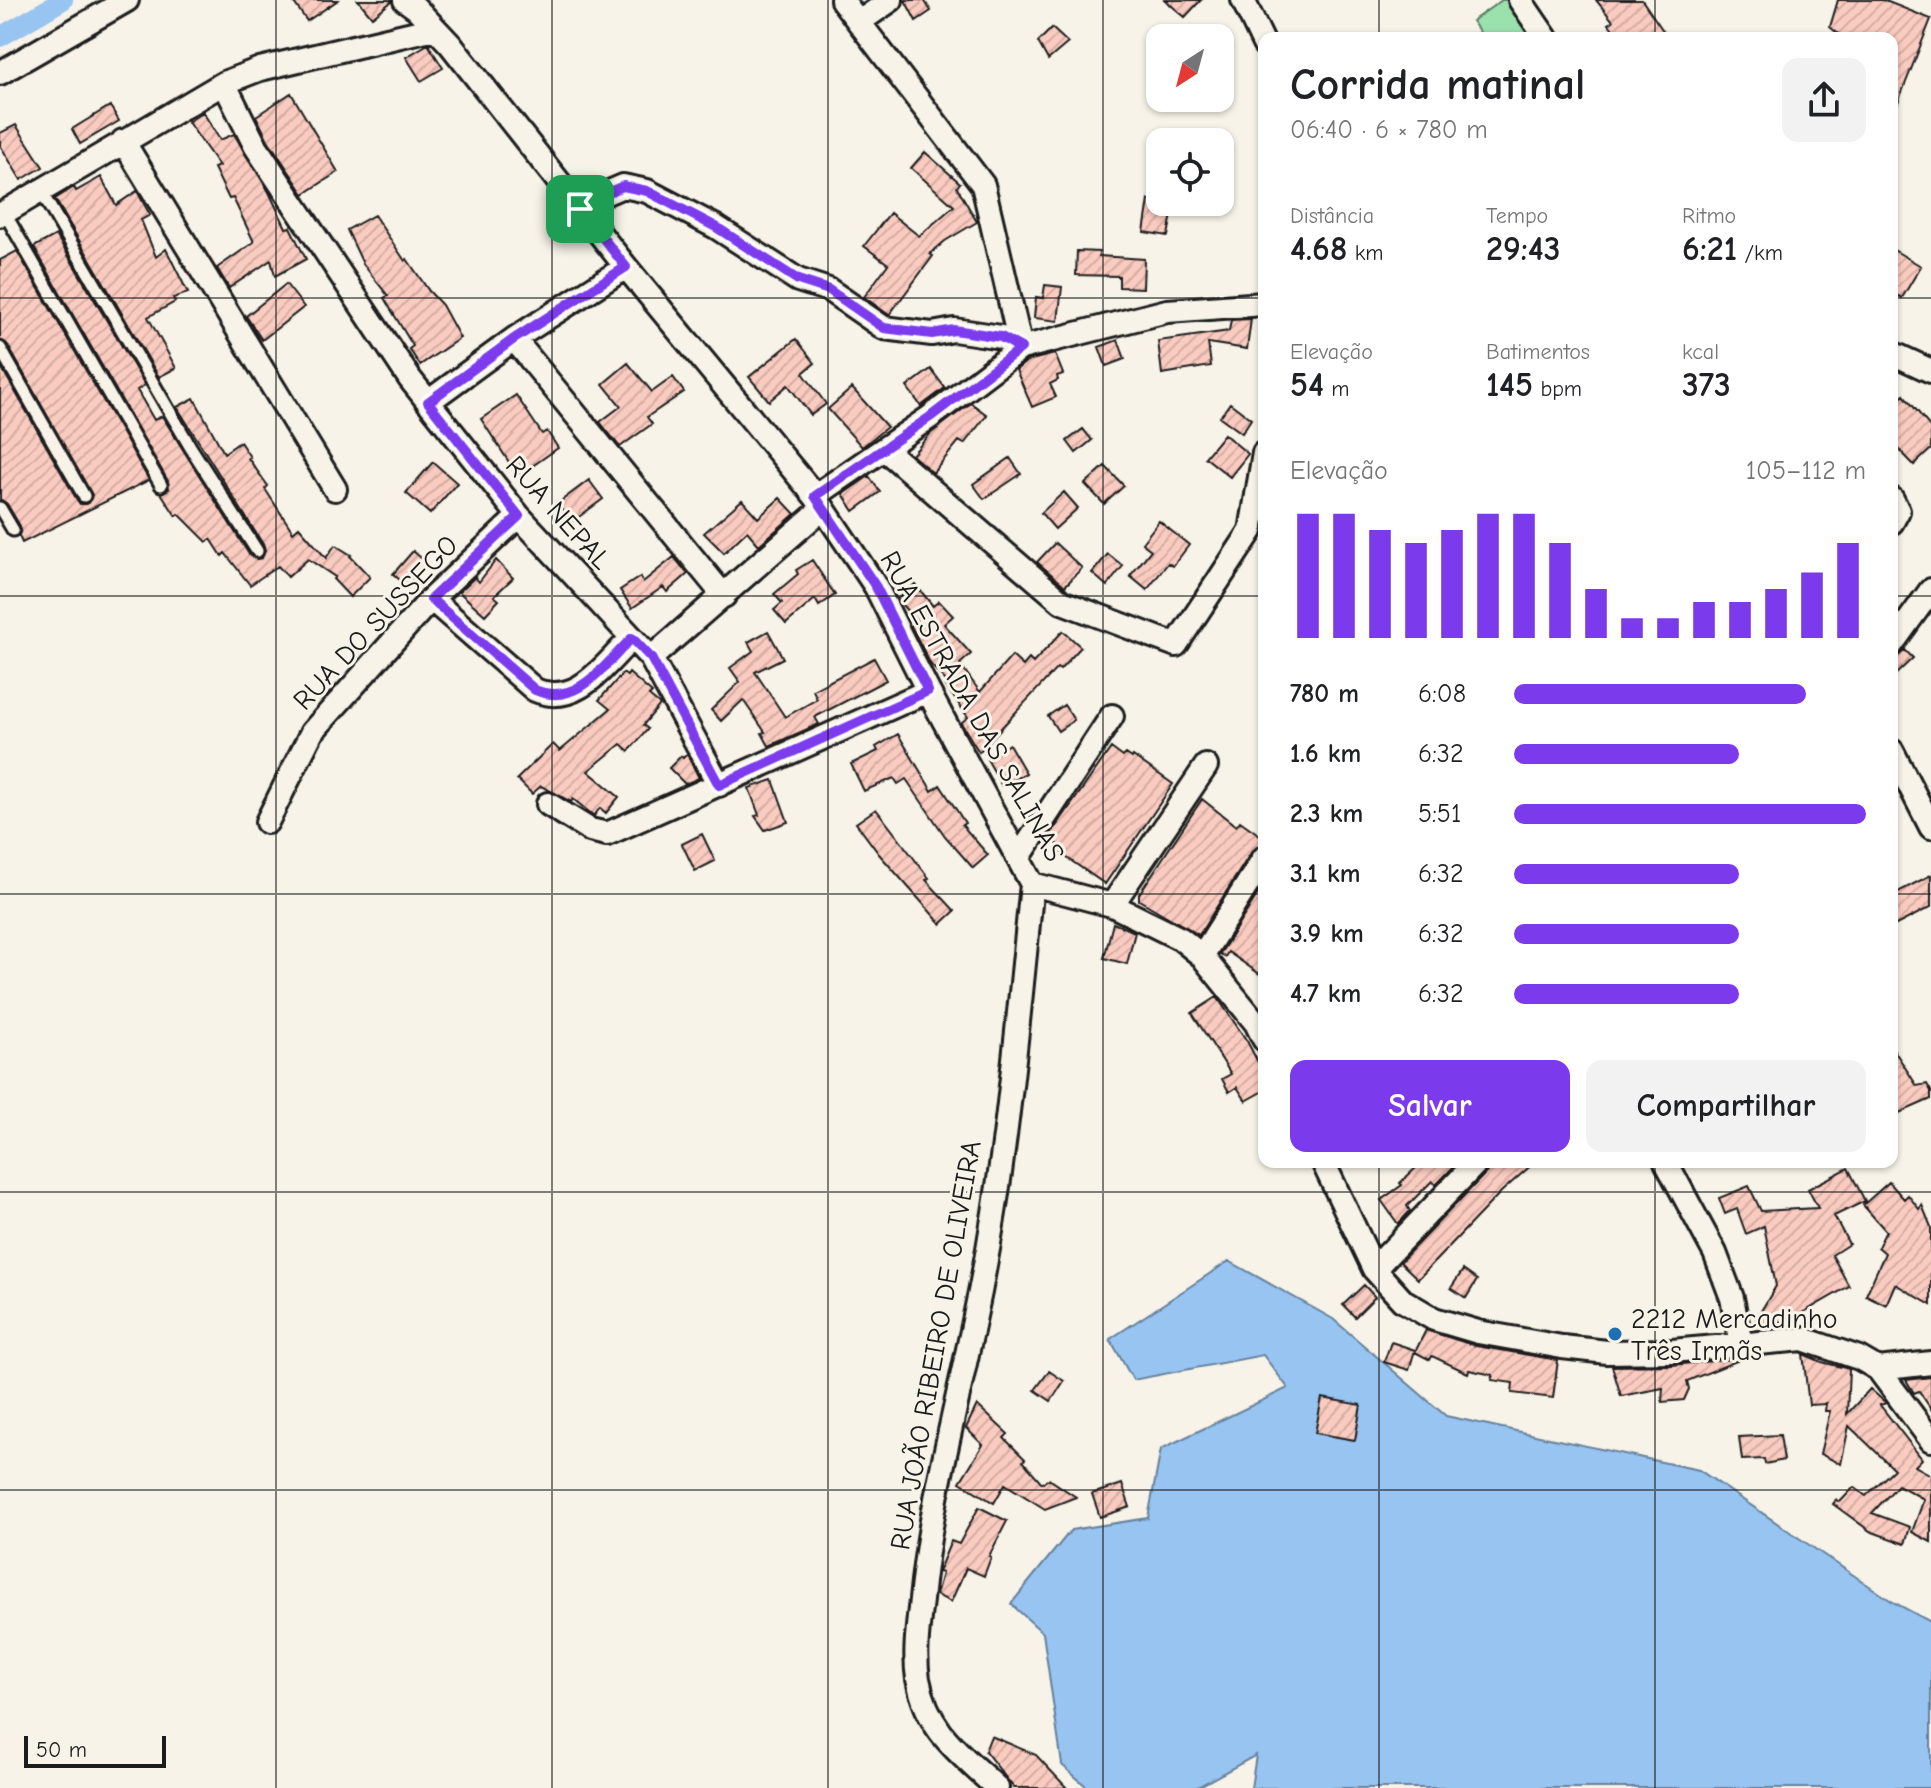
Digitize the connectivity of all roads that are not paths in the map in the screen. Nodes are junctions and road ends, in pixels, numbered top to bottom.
1 (127, 0) edge
2 (405, 0) edge
3 (842, 0) edge
4 (891, 0) edge
5 (1243, 0) edge
6 (1520, 0) edge
7 (859, 22) junction
8 (434, 28) junction
9 (1258, 32) edge
10 (1542, 32) edge
11 (0, 73) edge
12 (224, 83) junction
13 (123, 141) junction
14 (40, 190) junction
15 (580, 209) junction
16 (1, 211) edge
17 (626, 267) junction
18 (1258, 304) edge
19 (514, 339) junction
20 (0, 348) edge
21 (1021, 348) junction
22 (1898, 356) edge
23 (1931, 371) edge
24 (428, 402) junction
25 (884, 449) junction
26 (161, 485) dead end
27 (335, 489) dead end
28 (1258, 489) edge
29 (84, 496) dead end
30 (819, 502) junction
31 (0, 508) edge
32 (519, 516) junction
33 (13, 530) dead end
34 (257, 551) dead end
35 (1931, 590) edge
36 (724, 596) junction
37 (431, 599) junction
38 (1898, 636) edge
39 (632, 638) junction
40 (651, 658) junction
41 (928, 691) junction
42 (1112, 716) dead end
43 (1898, 763) edge
44 (1206, 766) dead end
45 (719, 785) junction
46 (548, 804) dead end
47 (267, 822) dead end
48 (1931, 827) edge
49 (1019, 857) junction
50 (1258, 867) edge
51 (1032, 884) junction
52 (1112, 905) junction
53 (1202, 956) junction
54 (1258, 1027) edge
55 (1326, 1168) edge
56 (1471, 1168) edge
57 (1669, 1168) edge
58 (1374, 1269) junction
59 (1741, 1344) junction
60 (1931, 1363) edge
61 (1878, 1369) junction
62 (1931, 1440) edge
63 (997, 1788) edge

1 - 11 street
2 - 8 street, RUA ESTRADA DAS SALINAS
3 - 7 street
4 - 7 street
5 - 9 street
6 - 10 street
7 - 21 street
8 - 12 street
8 - 15 street, RUA ESTRADA DAS SALINAS
12 - 13 street
12 - 24 street, RUA NEPAL
13 - 14 street
13 - 27 street
14 - 16 street
14 - 34 lane
15 - 17 street, RUA ESTRADA DAS SALINAS
15 - 21 street
16 - 26 lane
17 - 19 street
17 - 30 street, RUA ESTRADA DAS SALINAS
18 - 21 street
19 - 24 street
19 - 36 street
20 - 29 lane
21 - 25 street
22 - 23 street
24 - 32 street, RUA NEPAL
25 - 28 street
25 - 30 street
30 - 36 street
30 - 41 street, RUA ESTRADA DAS SALINAS
31 - 33 lane
32 - 37 street, RUA DO SUSSEGO
32 - 39 street, RUA NEPAL
35 - 38 street
36 - 40 street
37 - 39 street
37 - 47 street, RUA DO SUSSEGO
39 - 40 street, RUA NEPAL
40 - 45 street
41 - 45 street
41 - 49 street, RUA ESTRADA DAS SALINAS
42 - 49 street
43 - 48 street
44 - 52 street
45 - 46 street
49 - 51 street, RUA ESTRADA DAS SALINAS
50 - 53 street
51 - 52 street, RUA ESTRADA DAS SALINAS
51 - 63 street, RUA JOÃO RIBEIRO DE OLIVEIRA
52 - 53 street, RUA ESTRADA DAS SALINAS
53 - 54 street, RUA ESTRADA DAS SALINAS
55 - 58 street
56 - 58 street
57 - 59 street
58 - 59 street
59 - 61 street
60 - 61 street
61 - 62 street

